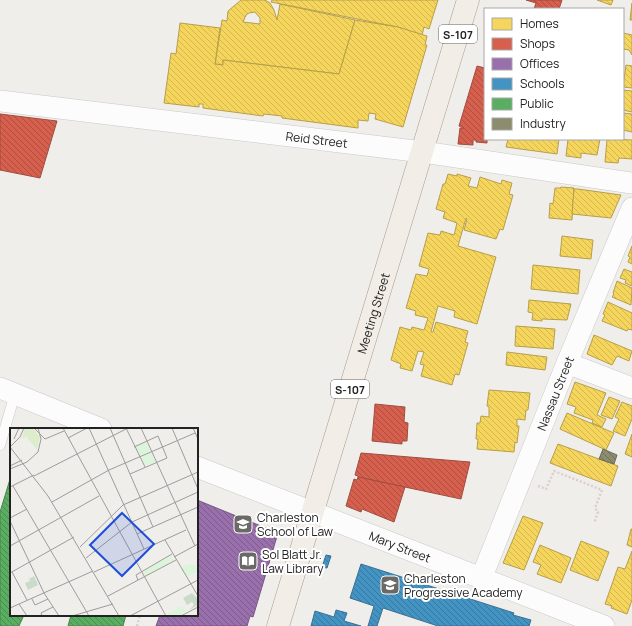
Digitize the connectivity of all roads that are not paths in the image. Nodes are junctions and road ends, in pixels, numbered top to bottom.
1 (468, 0) edge
2 (0, 101) edge
3 (423, 152) junction
4 (632, 183) edge
5 (632, 208) edge
6 (567, 363) junction
7 (632, 388) edge
8 (8, 391) edge
9 (99, 428) edge
10 (0, 445) edge
11 (198, 467) edge
12 (312, 513) junction
13 (481, 579) junction
14 (278, 626) edge
15 (604, 626) edge

1 - 3 main road, Meeting Street / S-107
2 - 3 street, Reid Street
3 - 4 street, Reid Street
3 - 12 main road, Meeting Street / S-107
5 - 6 street, Nassau Street
6 - 7 street
6 - 13 street, Nassau Street
8 - 9 street
8 - 10 lane
11 - 12 street, Mary Street
12 - 13 street, Mary Street
12 - 14 main road, Meeting Street / S-107
13 - 15 street, Mary Street

